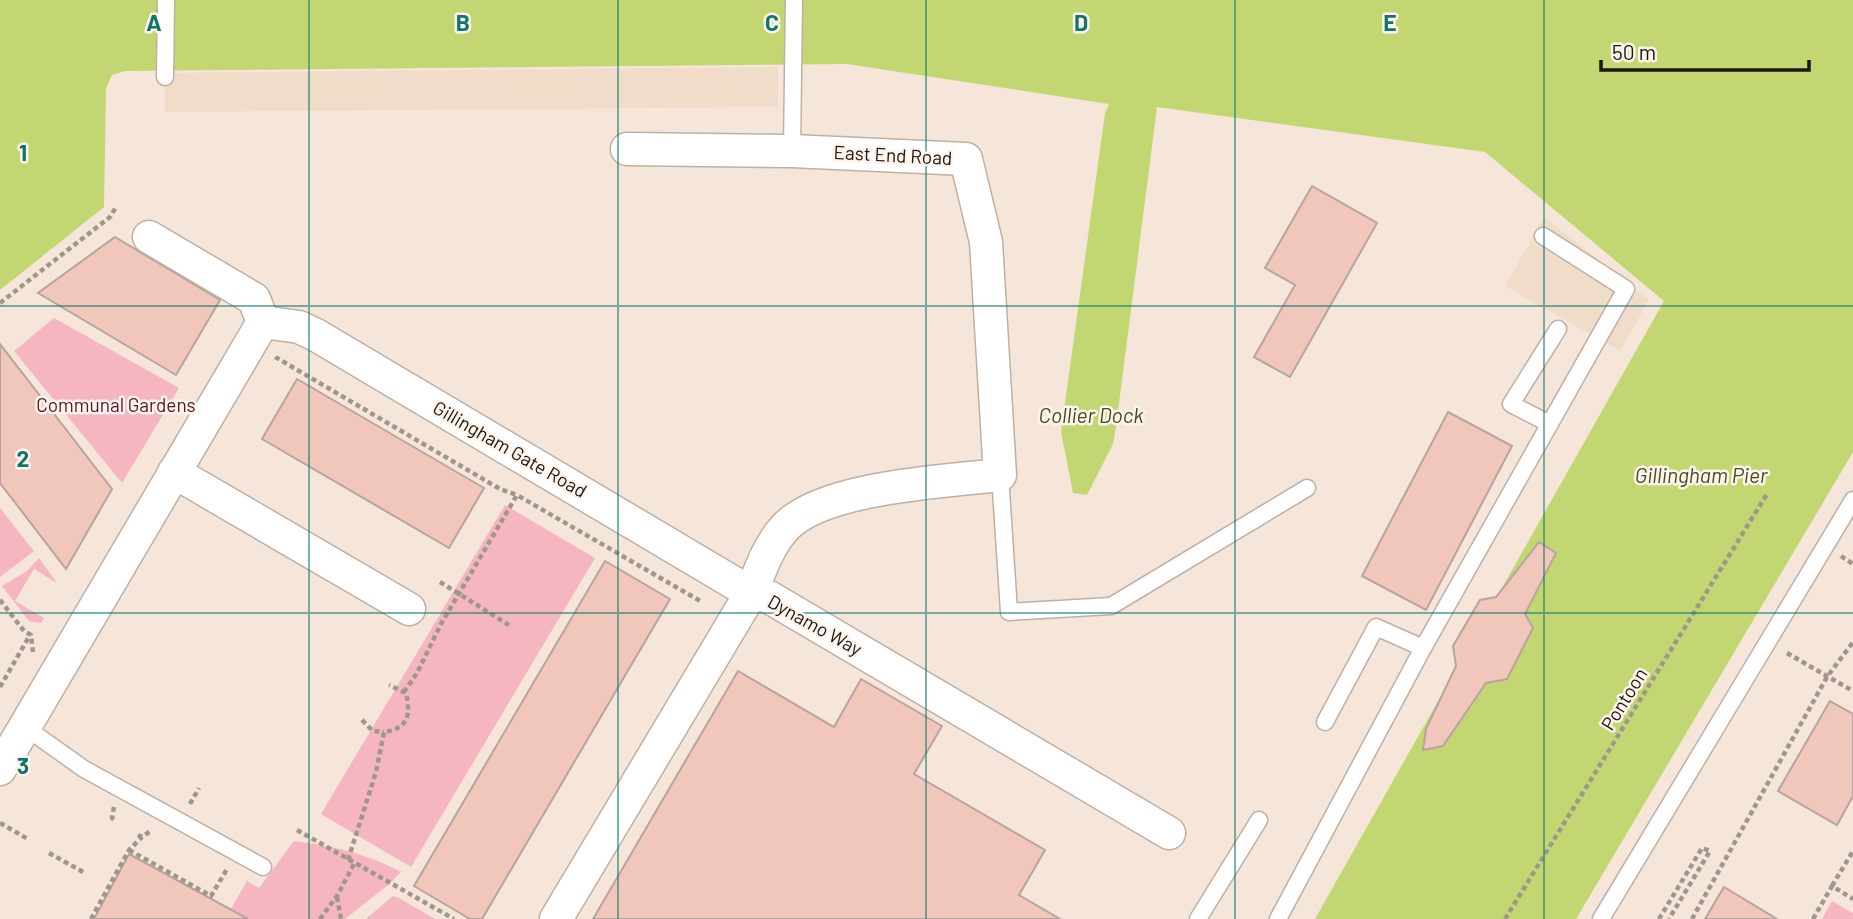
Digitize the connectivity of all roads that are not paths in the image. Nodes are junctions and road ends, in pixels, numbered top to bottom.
1 (166, 0) edge
2 (794, 0) edge
3 (165, 77) dead end
4 (627, 149) dead end
5 (792, 151) junction
6 (1542, 236) dead end
7 (149, 237) dead end
8 (263, 322) junction
9 (1558, 330) dead end
10 (1550, 424) junction
11 (174, 472) junction
12 (1000, 475) junction
13 (1307, 488) dead end
14 (1853, 500) edge
15 (751, 593) junction
16 (409, 609) dead end
17 (1423, 648) junction
18 (1325, 722) dead end
19 (25, 727) junction
20 (0, 769) edge
21 (1259, 820) dead end
22 (1168, 833) dead end
23 (263, 867) dead end
24 (556, 919) edge
25 (1198, 919) edge
26 (1278, 919) edge
27 (1601, 919) edge

1 - 3 lane
2 - 5 lane
4 - 5 street, East End Road
5 - 12 street, East End Road
6 - 10 lane
7 - 8 street
8 - 11 street
8 - 15 street, Gillingham Gate Road
9 - 10 lane
10 - 17 lane
11 - 16 street
11 - 19 street
12 - 13 lane, East End Road
12 - 15 street
14 - 27 lane
15 - 22 street, Dynamo Way
15 - 24 street, Dynamo Way
17 - 18 lane
17 - 26 lane
19 - 20 street
19 - 23 lane
21 - 25 lane

